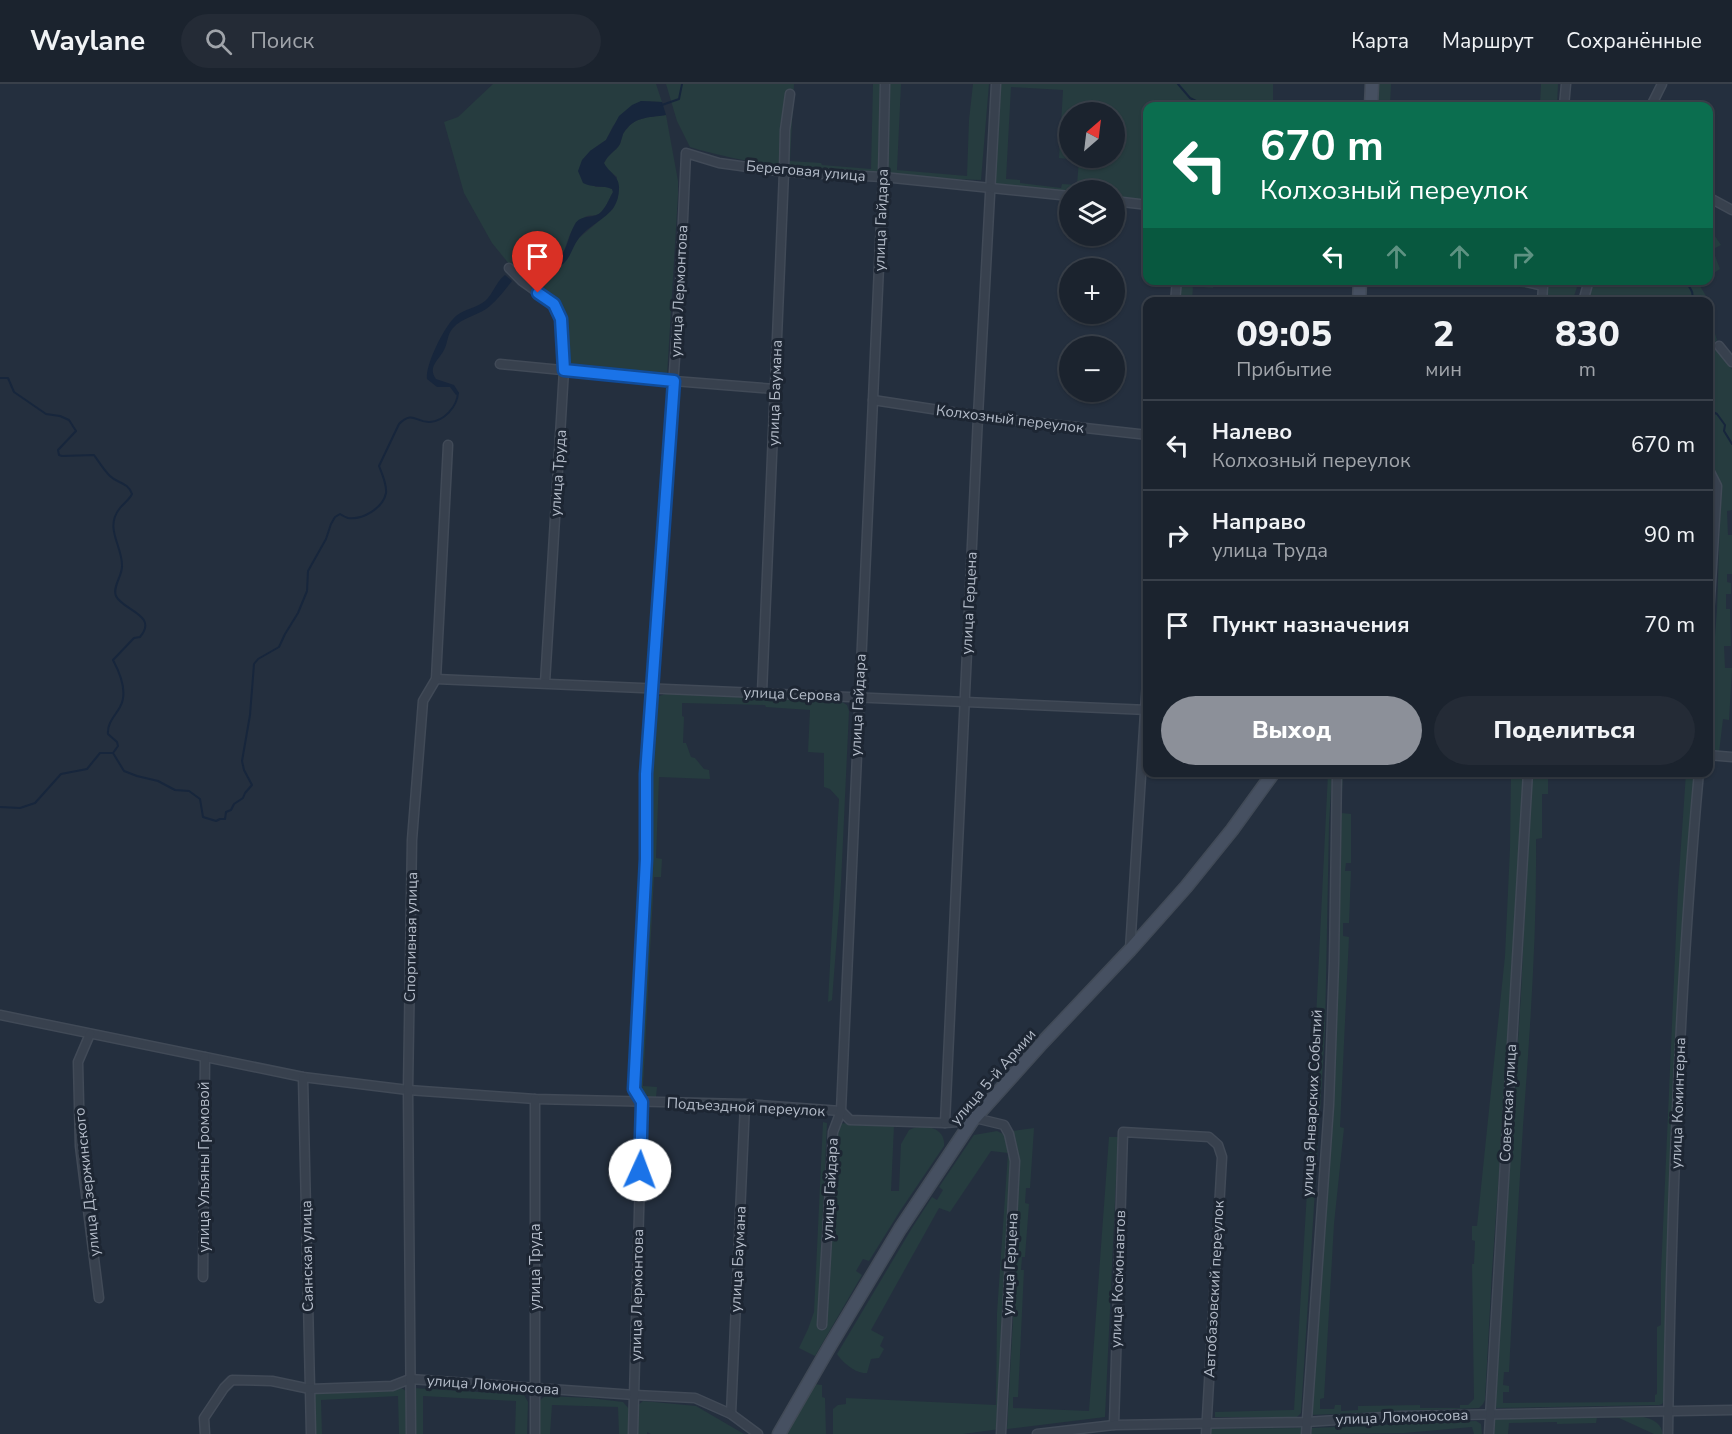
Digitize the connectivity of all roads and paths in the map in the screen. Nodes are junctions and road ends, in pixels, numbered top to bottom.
1 (885, 84) edge
2 (996, 84) edge
3 (1372, 84) edge
4 (1566, 84) edge
5 (1662, 84) edge
6 (790, 94) dead end
7 (1371, 102) edge
8 (1564, 102) edge
9 (1653, 102) edge
10 (686, 153) joint
11 (784, 172) junction
12 (883, 177) junction
13 (991, 187) junction
14 (1059, 195) edge
15 (1713, 200) edge
16 (1125, 202) edge
17 (1143, 204) edge
18 (1732, 210) edge
19 (509, 268) dead end
20 (1539, 285) edge
21 (1542, 297) edge
22 (1719, 346) dead end
23 (1732, 362) edge
24 (500, 364) dead end
25 (564, 370) junction
26 (674, 381) junction
27 (775, 389) junction
28 (873, 400) junction
29 (978, 416) junction
30 (1143, 434) edge
31 (448, 445) dead end
32 (1713, 478) edge
33 (1713, 550) edge
34 (436, 679) junction
35 (545, 683) junction
36 (652, 689) junction
37 (762, 693) junction
38 (858, 697) junction
39 (964, 701) junction
40 (1143, 710) edge
41 (1143, 755) edge
42 (1713, 755) edge
43 (1732, 757) edge
44 (1270, 777) edge
45 (1337, 777) edge
46 (1528, 777) edge
47 (1699, 777) edge
48 (1130, 950) junction
49 (0, 1015) edge
50 (90, 1034) junction
51 (205, 1057) junction
52 (303, 1077) junction
53 (408, 1090) junction
54 (535, 1100) junction
55 (642, 1102) junction
56 (745, 1104) junction
57 (841, 1112) junction
58 (974, 1120) junction
59 (945, 1123) junction
60 (1218, 1145) joint
61 (203, 1277) dead end
62 (99, 1298) dead end
63 (822, 1325) dead end
64 (410, 1378) junction
65 (535, 1388) junction
66 (310, 1389) junction
67 (634, 1395) junction
68 (1732, 1410) edge
69 (1668, 1412) junction
70 (1489, 1413) junction
71 (730, 1414) junction
72 (1306, 1422) junction
73 (1206, 1424) junction
74 (1114, 1425) junction
75 (205, 1434) edge
76 (311, 1434) edge
77 (411, 1434) edge
78 (535, 1434) edge
79 (633, 1434) edge
80 (758, 1434) edge
81 (779, 1434) edge
82 (1001, 1434) edge
83 (1037, 1434) edge
84 (1206, 1434) edge
85 (1306, 1434) edge
86 (1489, 1434) edge
87 (1668, 1434) edge

1 - 12 street, улица Гайдара
2 - 13 street, улица Герцена
3 - 7 street
4 - 8 street
5 - 9 street
6 - 11 street, улица Баумана
10 - 11 street, Береговая улица
10 - 26 street, улица Лермонтова
11 - 12 street, Береговая улица
11 - 27 street, улица Баумана
12 - 13 street, Береговая улица
12 - 28 street, улица Гайдара
13 - 14 street, Береговая улица
13 - 29 street, улица Герцена
15 - 18 street
16 - 17 street
19 - 25 street, улица Труда
20 - 21 street
22 - 23 street
24 - 25 street
25 - 26 street
25 - 35 street, улица Труда
26 - 27 street
26 - 36 street, улица Лермонтова
27 - 37 street, улица Баумана
28 - 29 street, Колхозный переулок
28 - 38 street, улица Гайдара
29 - 30 street, Колхозный переулок
29 - 39 street, улица Герцена
31 - 34 street, Спортивная улица
32 - 33 street
34 - 35 street, улица Серова
34 - 53 street, Спортивная улица
35 - 36 street, улица Серова
36 - 37 street, улица Серова
36 - 55 street, улица Лермонтова
37 - 38 street, улица Серова
38 - 39 street, улица Серова
38 - 57 street, улица Гайдара
39 - 40 street, улица Серова
39 - 59 street, улица Герцена
41 - 48 street
42 - 43 street
44 - 48 street, улица 5-й Армии
45 - 72 street, улица Январских Событий
46 - 70 street, Советская улица
47 - 69 street, улица Коминтерна
48 - 58 street, улица 5-й Армии
49 - 50 street, Подъездной переулок
50 - 51 street, Подъездной переулок
50 - 62 street, улица Дзержинского
51 - 52 street, Подъездной переулок
51 - 61 street, улица Ульяны Громовой
52 - 53 street, Подъездной переулок
52 - 66 street, Саянская улица
53 - 54 street, Подъездной переулок
53 - 64 street, Спортивная улица
54 - 55 street, Подъездной переулок
54 - 65 street, улица Труда
55 - 56 street, Подъездной переулок
55 - 67 street, улица Лермонтова
56 - 57 street, Подъездной переулок
56 - 71 street, улица Баумана
57 - 59 street, Подъездной переулок
57 - 63 street, улица Гайдара
58 - 59 street, Подъездной переулок
58 - 81 street, улица 5-й Армии
58 - 82 street, улица Герцена
60 - 73 street, Автобазовский переулок
60 - 74 street, улица Космонавтов
64 - 65 street, улица Ломоносова
64 - 66 street, улица Ломоносова
64 - 77 street, Спортивная улица
65 - 67 street, улица Ломоносова
65 - 78 street, улица Труда
66 - 75 street, улица Ломоносова
66 - 76 street, Саянская улица
67 - 71 street, улица Ломоносова
67 - 79 street, улица Лермонтова
68 - 69 street, улица Ломоносова
69 - 70 street, улица Ломоносова
69 - 87 street, улица Коминтерна
70 - 72 street, улица Ломоносова
70 - 86 street, Советская улица
71 - 80 street, улица Ломоносова
72 - 73 street, улица Ломоносова
72 - 85 street, улица Январских Событий
73 - 74 street, улица Ломоносова
73 - 84 street, Автобазовский переулок
74 - 83 street, улица Ломоносова

